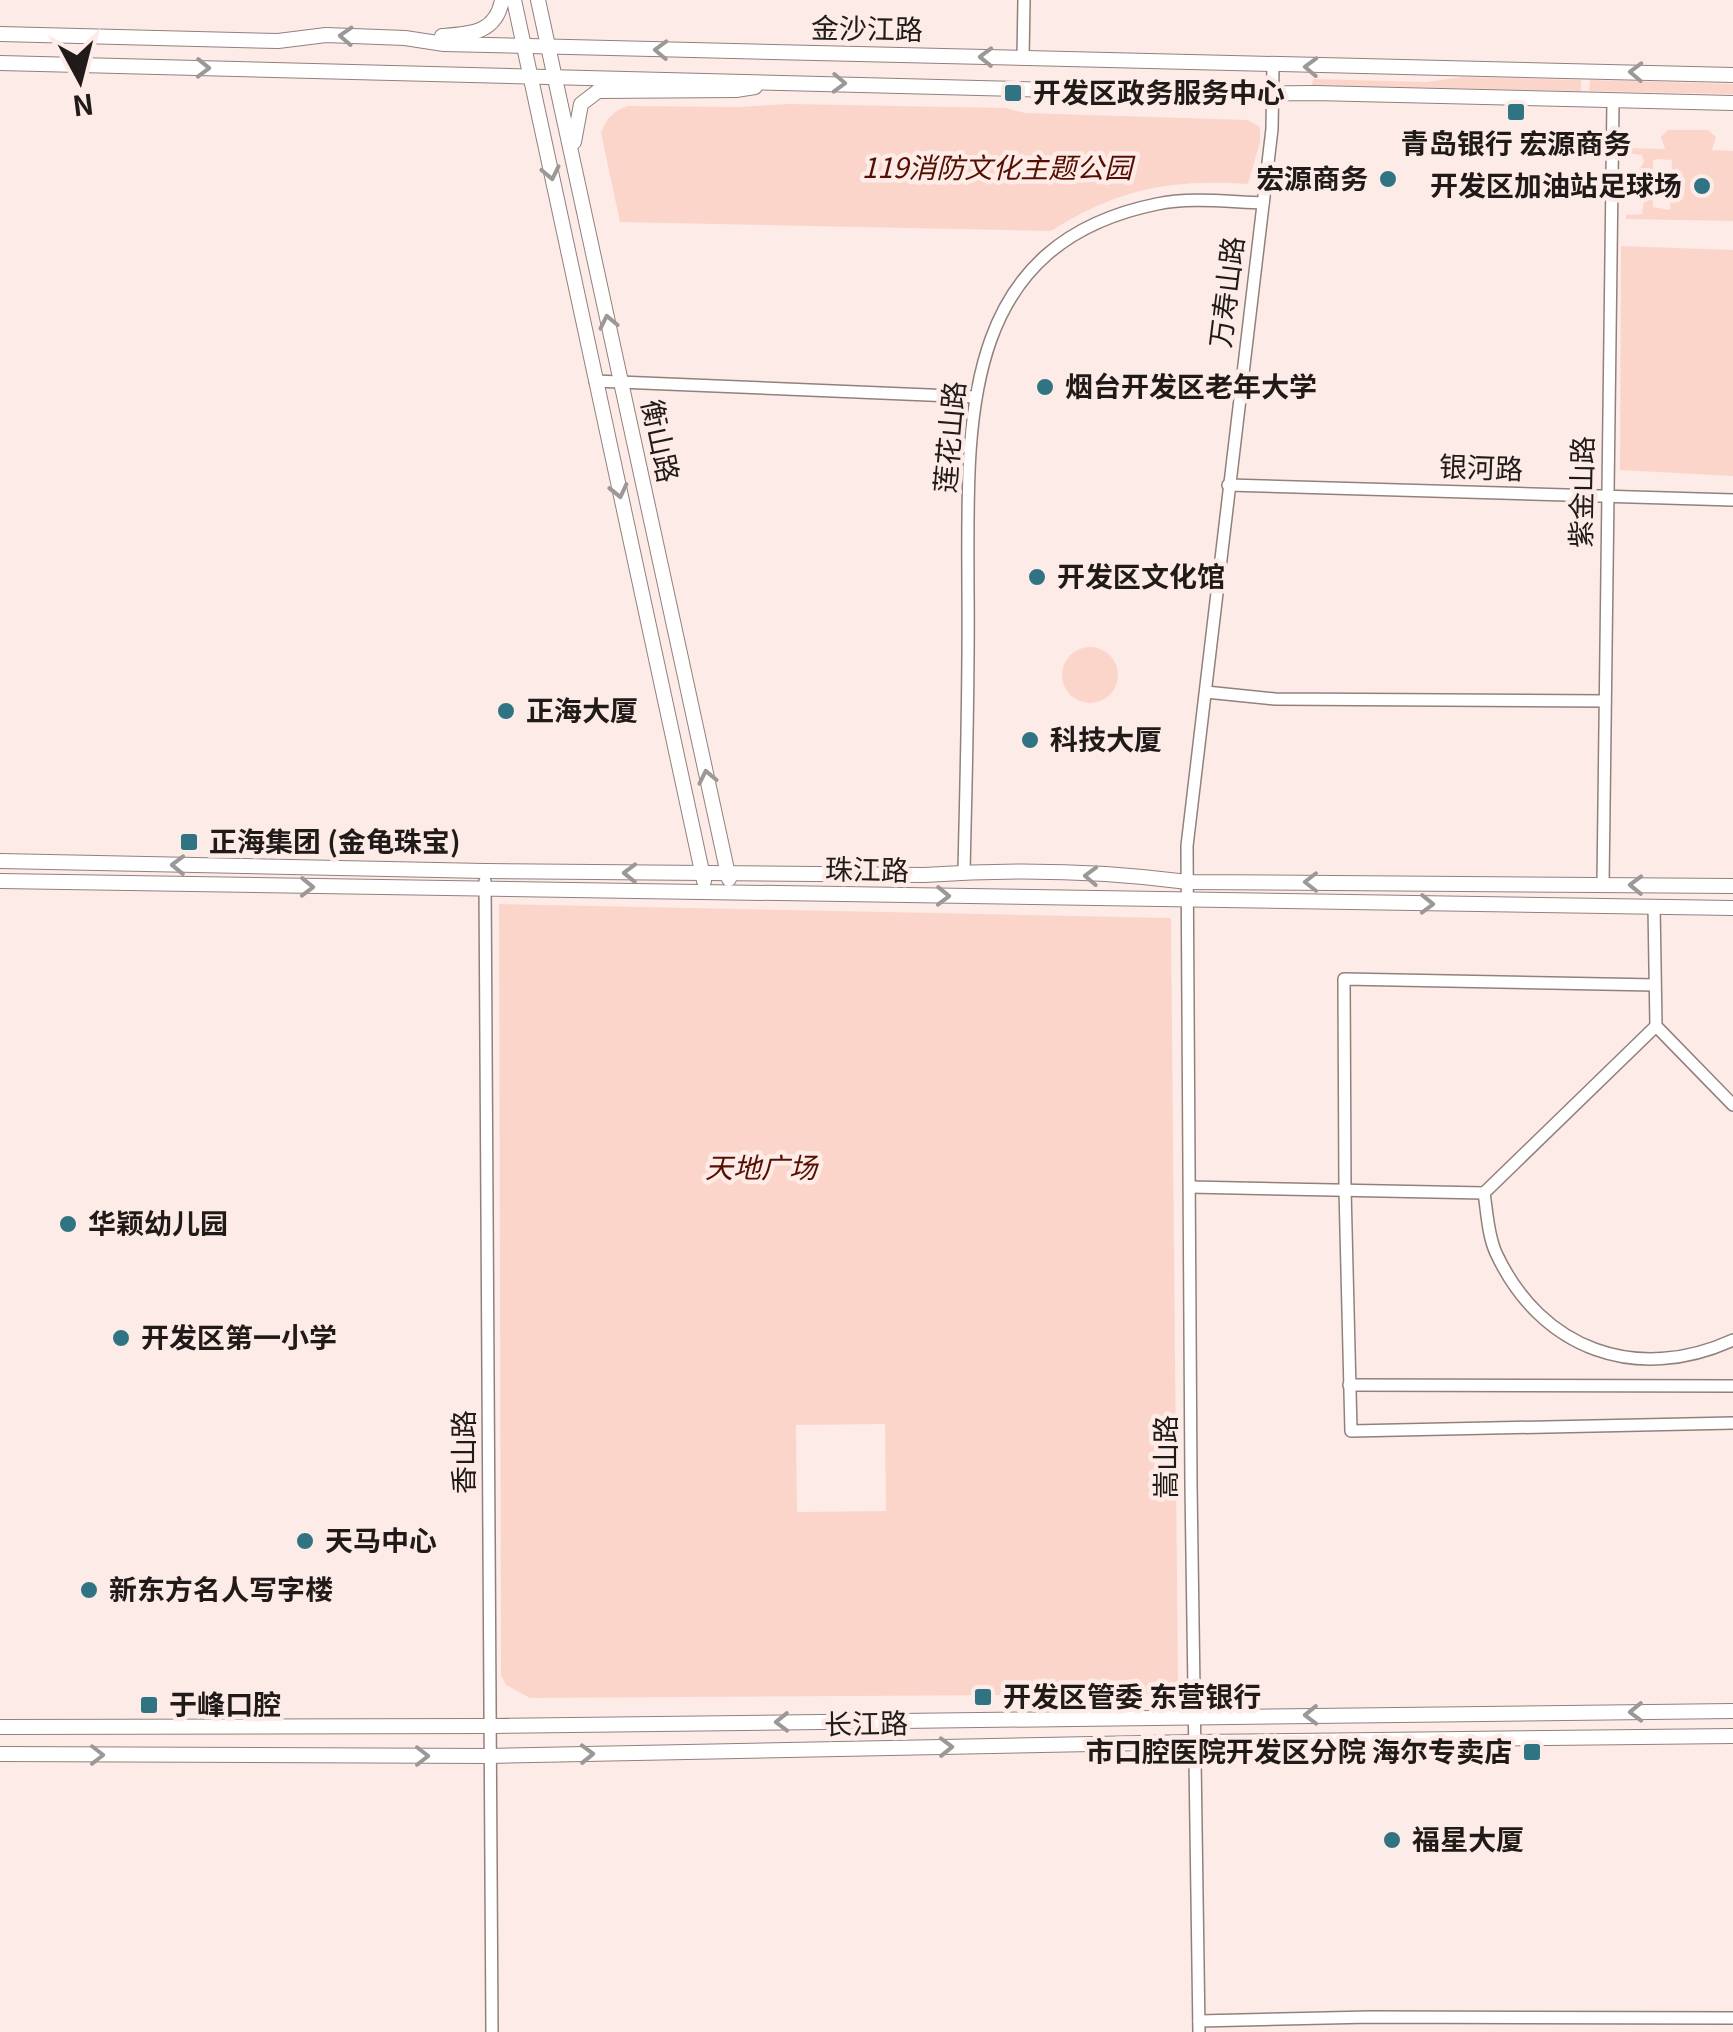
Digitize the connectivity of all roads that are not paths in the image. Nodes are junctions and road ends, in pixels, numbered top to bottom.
1 (502, 0) edge
2 (514, 0) edge
3 (538, 0) edge
4 (1024, 0) edge
5 (0, 34) edge
6 (405, 38) junction
7 (525, 46) junction
8 (548, 46) junction
9 (1023, 58) junction
10 (0, 63) edge
11 (1273, 65) junction
12 (1733, 75) edge
13 (531, 78) junction
14 (555, 78) junction
15 (789, 82) junction
16 (1274, 93) junction
17 (1613, 100) junction
18 (1733, 103) edge
19 (572, 158) junction
20 (1263, 203) junction
21 (595, 381) junction
22 (621, 381) junction
23 (976, 396) junction
24 (1228, 485) junction
25 (1606, 496) junction
26 (1733, 500) edge
27 (1206, 692) junction
28 (1604, 701) junction
29 (0, 861) edge
30 (485, 871) junction
31 (728, 872) junction
32 (964, 872) junction
33 (702, 874) junction
34 (0, 881) edge
35 (1188, 882) junction
36 (1603, 884) junction
37 (1733, 886) edge
38 (485, 890) junction
39 (706, 892) junction
40 (731, 892) junction
41 (1190, 901) junction
42 (1654, 906) junction
43 (1733, 908) edge
44 (1655, 984) junction
45 (1656, 1026) junction
46 (1733, 1104) edge
47 (1190, 1186) junction
48 (1345, 1189) junction
49 (1484, 1193) junction
50 (1733, 1340) edge
51 (1349, 1385) junction
52 (1733, 1386) edge
53 (1733, 1423) edge
54 (1733, 1711) edge
55 (1195, 1716) junction
56 (489, 1726) junction
57 (0, 1727) edge
58 (1733, 1736) edge
59 (1195, 1742) junction
60 (0, 1754) edge
61 (489, 1756) junction
62 (1733, 2018) edge
63 (1199, 2026) edge
64 (492, 2032) edge

1 - 6 main road
2 - 7 main road, 衡山路
3 - 8 main road, 衡山路
4 - 9 street
6 -> 5 main road, 金沙江路
6 - 7 main road, 金沙江路
7 - 8 main road, 金沙江路
7 - 13 main road, 衡山路
9 -> 8 main road, 金沙江路
8 - 14 main road, 衡山路
9 - 11 main road, 金沙江路
10 -> 13 main road, 金沙江路
12 -> 11 main road, 金沙江路
11 - 16 street, 万寿山路
13 - 14 main road, 金沙江路
13 -> 21 main road, 衡山路
14 - 15 main road, 金沙江路
14 - 19 main road, 衡山路
15 -> 16 main road, 金沙江路
15 - 19 main road
16 - 17 main road, 金沙江路
16 - 20 street, 万寿山路
17 - 18 main road, 金沙江路
17 - 25 street, 紫金山路
22 -> 19 main road, 衡山路
20 - 23 street, 莲花山路
20 - 24 street, 万寿山路
21 - 22 street
21 -> 33 main road, 衡山路
22 - 23 street
31 -> 22 main road, 衡山路
23 - 32 street, 莲花山路
24 - 25 street, 银河路
24 - 27 street, 万寿山路
25 - 26 street, 银河路
25 - 28 street, 紫金山路
27 - 28 street
27 - 35 street, 万寿山路
28 - 36 street, 紫金山路
30 -> 29 main road
33 -> 30 main road
30 - 38 street, 香山路
31 - 32 main road
31 - 33 main road
31 - 40 main road, 衡山路
35 -> 32 main road
33 - 39 main road, 衡山路
34 -> 38 main road, 珠江路
36 -> 35 main road
35 - 41 street, 嵩山路
37 -> 36 main road
38 - 39 main road, 珠江路
38 - 56 street, 香山路
39 - 40 main road, 珠江路
40 -> 41 main road, 珠江路
41 -> 42 main road, 珠江路
41 - 47 street, 嵩山路
42 - 43 main road, 珠江路
42 - 44 street
44 - 45 street
44 - 48 street
45 - 46 street
45 - 49 street
47 - 48 street
47 - 55 street, 嵩山路
48 - 49 street
48 - 51 street
49 - 50 street
51 - 52 street
51 - 53 street
54 -> 55 main road, 长江路
55 -> 56 main road, 长江路
55 - 59 street, 嵩山路
56 - 57 main road, 长江路
56 - 61 street, 香山路
58 - 59 main road, 长江路
61 -> 59 main road, 长江路
59 - 63 street, 嵩山路
60 -> 61 main road, 长江路
61 - 64 street, 香山路
62 - 63 street

